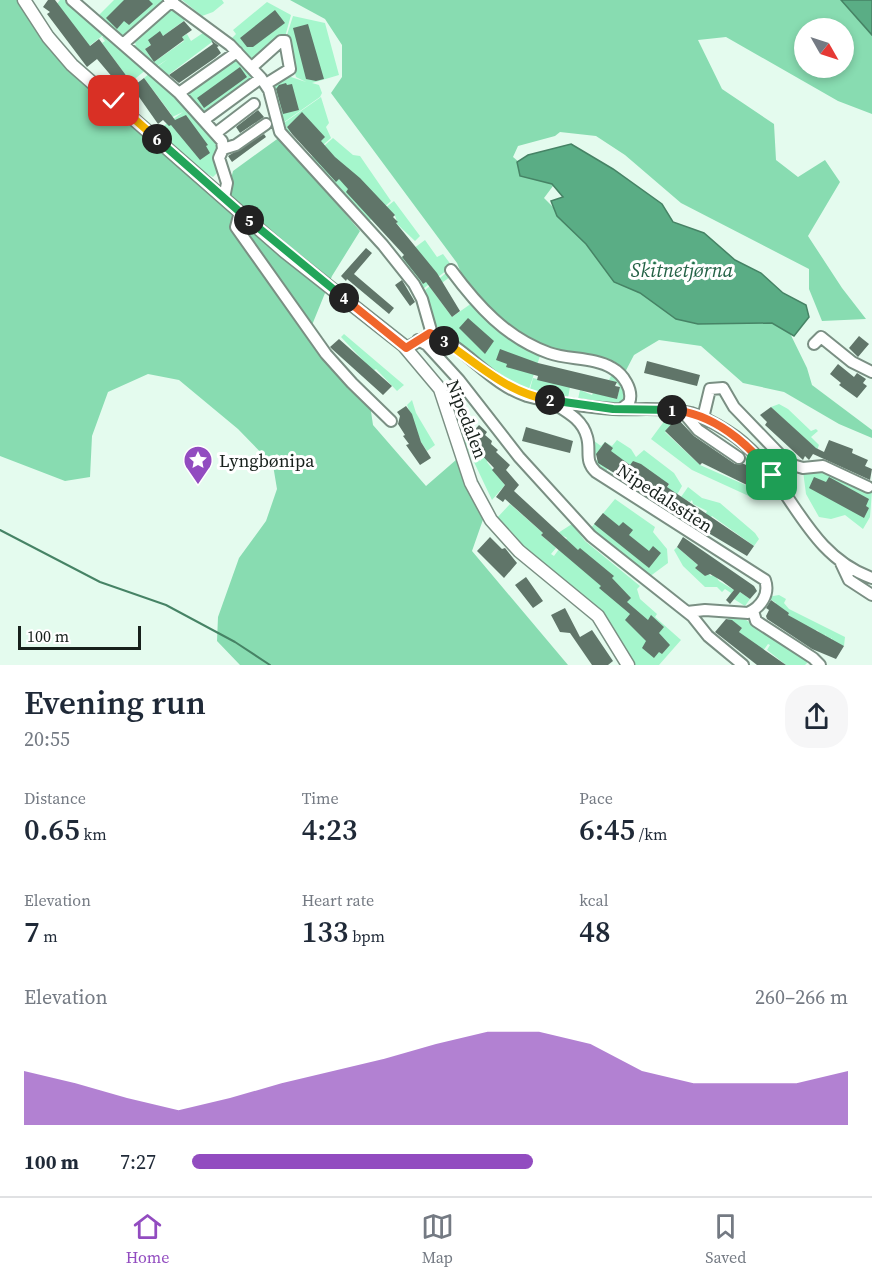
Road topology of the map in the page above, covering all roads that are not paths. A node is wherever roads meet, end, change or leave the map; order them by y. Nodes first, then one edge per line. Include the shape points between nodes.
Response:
1 (24, 0) edge
2 (72, 0) edge
3 (171, 1) edge
4 (123, 44) junction
5 (237, 52) junction
6 (252, 67) junction
7 (263, 81) junction
8 (179, 93) junction
9 (254, 104) dead end
10 (205, 119) junction
11 (266, 124) dead end
12 (216, 133) junction
13 (223, 149) junction
14 (224, 198) junction
15 (240, 212) junction
16 (451, 270) dead end
17 (432, 334) junction
18 (418, 340) junction
19 (814, 344) dead end
20 (406, 348) junction
21 (872, 372) edge
22 (547, 399) junction
23 (620, 409) junction
24 (683, 412) junction
25 (703, 418) junction
26 (391, 421) dead end
27 (739, 458) dead end
28 (868, 487) dead end
29 (841, 563) junction
30 (872, 578) edge
31 (872, 595) edge
32 (753, 611) junction
33 (687, 612) junction
34 (628, 665) edge
35 (743, 665) edge
36 (820, 665) edge

1 - 14 street, Nipedalen via 66,59
2 - 4 street
3 - 4 street
3 - 5 street
4 - 8 street
5 - 6 street
5 - 8 street
6 - 7 street
6 - 7 street via 273,46 285,41 290,69
7 - 10 street
7 - 17 street via 280,132 414,284 423,299
8 - 10 street
9 - 12 street
10 - 12 street
11 - 13 street via 236,145
12 - 13 street
13 - 14 street via 219,158 227,183
14 - 15 street, Nipedalen
15 - 20 street, Nipedalen
15 - 26 street via 236,227 326,354
16 - 23 street via 504,329 548,353 605,365 618,372 631,395 629,403
17 - 18 street
17 - 22 street via 522,393
18 - 20 street
18 - 33 street, Nipedalen via 459,380 519,457 584,528
19 - 21 street via 821,337 852,362
20 - 34 street, Nipedalen via 440,389 471,483 491,520 519,551 598,616
22 - 23 street
22 - 32 street, Nipedalsstien via 580,423 587,437 588,463 596,472 762,576 767,589
23 - 24 street
24 - 25 street
24 - 27 street via 698,430
25 - 28 street via 710,389 723,388 734,407 789,464 803,468 823,466
25 - 29 street via 752,450 805,526
29 - 30 street
29 - 31 street via 849,580
32 - 33 street
32 - 36 street via 756,621
33 - 35 street, Nipedalen

